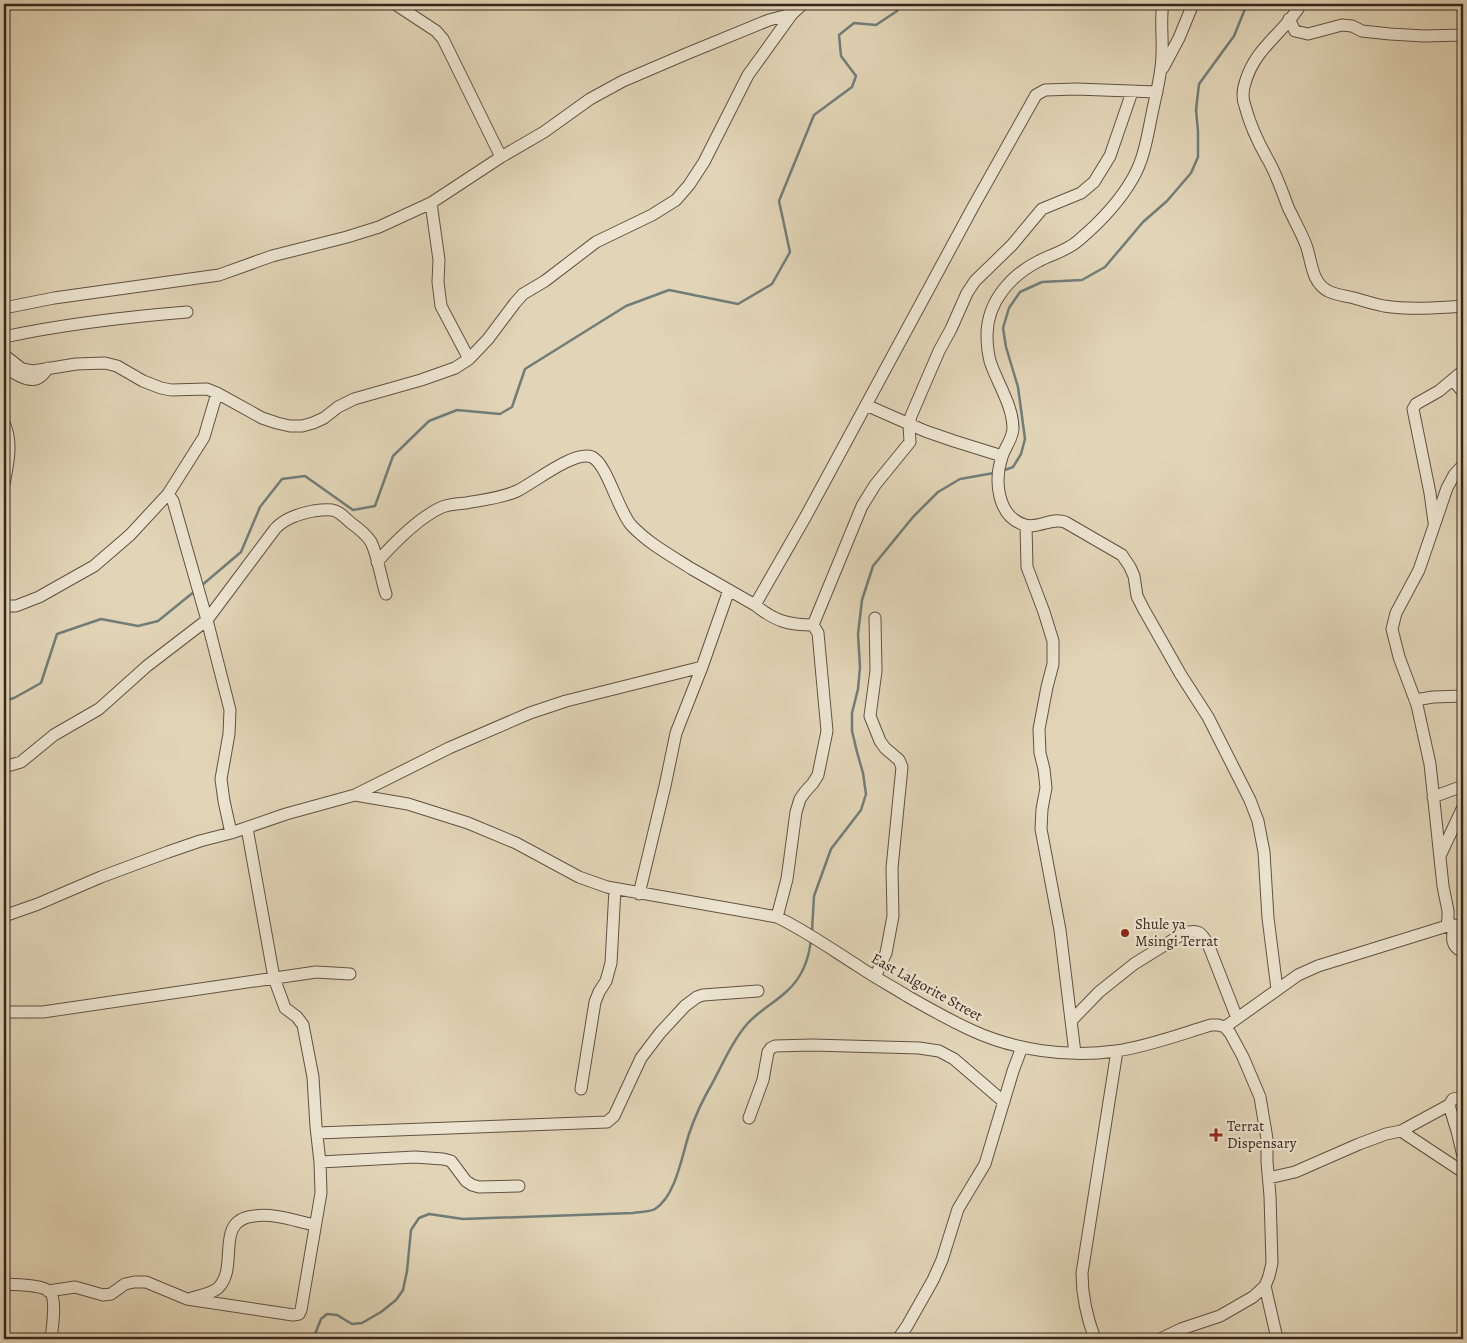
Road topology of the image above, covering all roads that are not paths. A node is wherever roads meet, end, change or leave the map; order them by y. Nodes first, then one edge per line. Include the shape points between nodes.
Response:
1 (395, 4) edge
2 (803, 4) edge
3 (1163, 4) edge
4 (1193, 4) edge
5 (1301, 4) edge
6 (792, 14) junction
7 (1289, 19) junction
8 (1298, 33) junction
9 (1274, 35) junction
10 (1463, 35) edge
11 (1161, 71) junction
12 (1132, 92) junction
13 (1156, 92) junction
14 (501, 157) junction
15 (431, 204) junction
16 (1463, 306) edge
17 (4, 308) edge
18 (187, 312) dead end
19 (4, 337) edge
20 (4, 355) edge
21 (469, 359) junction
22 (4, 366) edge
23 (48, 368) junction
24 (1463, 371) edge
25 (1453, 380) junction
26 (1463, 392) edge
27 (217, 393) junction
28 (866, 405) junction
29 (909, 424) junction
30 (4, 426) edge
31 (1002, 456) junction
32 (1463, 464) edge
33 (4, 484) edge
34 (168, 494) junction
35 (1435, 524) junction
36 (1026, 526) junction
37 (377, 562) junction
38 (729, 590) junction
39 (386, 594) dead end
40 (755, 605) junction
41 (4, 606) edge
42 (875, 618) dead end
43 (206, 620) junction
44 (813, 625) junction
45 (702, 667) junction
46 (1463, 696) edge
47 (1415, 700) junction
48 (4, 767) edge
49 (389, 778) junction
50 (1463, 786) edge
51 (355, 795) junction
52 (1433, 797) junction
53 (381, 799) junction
54 (1463, 806) edge
55 (247, 828) junction
56 (231, 833) junction
57 (1440, 856) junction
58 (614, 889) junction
59 (639, 894) junction
60 (4, 916) edge
61 (777, 917) junction
62 (1450, 926) edge
63 (1453, 942) junction
64 (1463, 952) edge
65 (350, 974) dead end
66 (875, 977) junction
67 (274, 978) junction
68 (1277, 989) junction
69 (758, 991) dead end
70 (4, 1012) edge
71 (1237, 1018) junction
72 (1071, 1021) junction
73 (1225, 1027) junction
74 (1022, 1047) junction
75 (1117, 1051) junction
76 (1075, 1053) junction
77 (581, 1089) dead end
78 (1463, 1097) edge
79 (1004, 1102) junction
80 (1449, 1106) junction
81 (1463, 1112) edge
82 (749, 1118) dead end
83 (1400, 1131) junction
84 (1457, 1131) junction
85 (317, 1133) junction
86 (1463, 1156) edge
87 (320, 1162) junction
88 (1463, 1172) edge
89 (1269, 1178) junction
90 (519, 1186) dead end
91 (315, 1225) junction
92 (4, 1284) edge
93 (1265, 1286) junction
94 (48, 1291) junction
95 (187, 1299) junction
96 (51, 1339) edge
97 (898, 1339) edge
98 (1095, 1339) edge
99 (1160, 1339) edge
100 (1275, 1339) edge

1 - 14 street via 443,39
2 - 6 street
3 - 11 street
4 - 11 street
5 - 7 street
6 - 14 street via 769,20 623,81
6 - 21 street via 748,75 704,162 676,200 596,242 523,294
7 - 8 street
7 - 9 street
8 - 9 street
8 - 10 street via 1314,33 1342,25 1390,34
9 - 16 street via 1251,67 1243,93 1244,104 1305,244 1314,277 1329,291 1383,306
11 - 13 street
12 - 13 street
12 - 28 street via 1076,89 1045,90 1036,95
12 - 29 street via 1110,156 1094,182 1081,193 1042,209 1012,245 975,281 938,352
13 - 31 street via 1146,146 1134,176 1120,197 1078,241 1013,278 988,318 990,359 1006,398 1013,430
14 - 15 street
15 - 17 street via 379,227 272,256 219,275
15 - 21 street via 440,260 440,306
18 - 19 street via 122,318
20 - 23 street via 22,369
21 - 27 street via 438,374 354,399 324,418 302,426 277,424
22 - 23 street via 32,380 41,377
23 - 27 street via 105,363 161,388 207,389
24 - 25 street
25 - 26 street
25 - 35 street via 1413,409
27 - 34 street via 204,437
28 - 29 street
28 - 40 street
29 - 31 street
29 - 44 street via 910,442 862,506
30 - 33 street via 9,445
31 - 36 street via 999,472 1001,502 1015,520
32 - 35 street via 1447,488
34 - 41 street via 130,535 94,566 39,597 16,606
34 - 43 street via 173,501
35 - 47 street via 1419,570 1392,624 1399,657
36 - 68 street via 1057,520 1065,522 1122,555 1130,567 1143,608 1208,718 1258,821
36 - 72 street via 1027,568 1053,640 1053,664 1039,729 1046,788 1041,829 1060,930
37 - 38 street via 414,526 442,507 516,492 558,466 584,456 601,465 621,510 654,546
37 - 39 street
37 - 43 street via 370,542 337,510 293,517 275,529
38 - 40 street
38 - 45 street
40 - 44 street via 766,614 794,625
42 - 66 street via 876,671 870,716 880,741 902,767 892,868 893,916 886,953
43 - 48 street via 99,709 54,735 21,762
43 - 56 street via 230,710 221,778
44 - 61 street via 818,633 827,731 818,775 800,799 796,812 787,879
45 - 49 street via 530,713
45 - 59 street via 676,733
46 - 47 street
47 - 52 street via 1430,764
49 - 51 street
49 - 53 street
50 - 52 street
51 - 53 street, East Lalgorite Street
51 - 55 street via 294,811
52 - 57 street
53 - 58 street, East Lalgorite Street via 408,804 468,824 516,843 579,877
54 - 57 street
55 - 56 street
55 - 67 street
56 - 60 street via 154,857
57 - 62 street
58 - 59 street, East Lalgorite Street
58 - 77 street via 611,963 595,1002
59 - 61 street, East Lalgorite Street
61 - 66 street, East Lalgorite Street via 800,928
62 - 63 street
62 - 63 street via 1446,935
62 - 68 street via 1318,966
63 - 64 street
65 - 67 street via 316,972
66 - 74 street, East Lalgorite Street via 972,1031
67 - 70 street via 44,1012
67 - 85 street via 285,1008 303,1025 313,1077
68 - 71 street
69 - 85 street via 703,995 691,1000 641,1058 614,1116 607,1122
71 - 72 street via 1204,936 1192,930 1134,964 1099,992
71 - 73 street
72 - 76 street
73 - 75 street, East Lalgorite Street via 1211,1025
73 - 89 street via 1243,1057 1260,1097
74 - 76 street, East Lalgorite Street
74 - 79 street
75 - 76 street, East Lalgorite Street
75 - 98 street via 1082,1273 1082,1286
78 - 80 street via 1453,1099
79 - 82 street via 954,1059 939,1051 776,1046 768,1052 763,1080
79 - 97 street via 985,1164 958,1209 942,1260
80 - 83 street
80 - 84 street
81 - 84 street
83 - 88 street
83 - 89 street via 1359,1144 1295,1172
84 - 86 street
85 - 87 street
87 - 90 street via 443,1158 451,1161 472,1185
87 - 91 street via 321,1194
89 - 93 street via 1272,1263
91 - 95 street via 271,1216 241,1219 230,1231 227,1268 220,1286
91 - 95 street via 299,1314
92 - 94 street
93 - 99 street via 1220,1316 1181,1328
93 - 100 street
94 - 95 street via 75,1287 107,1295 125,1284 146,1282
94 - 96 street via 54,1306

